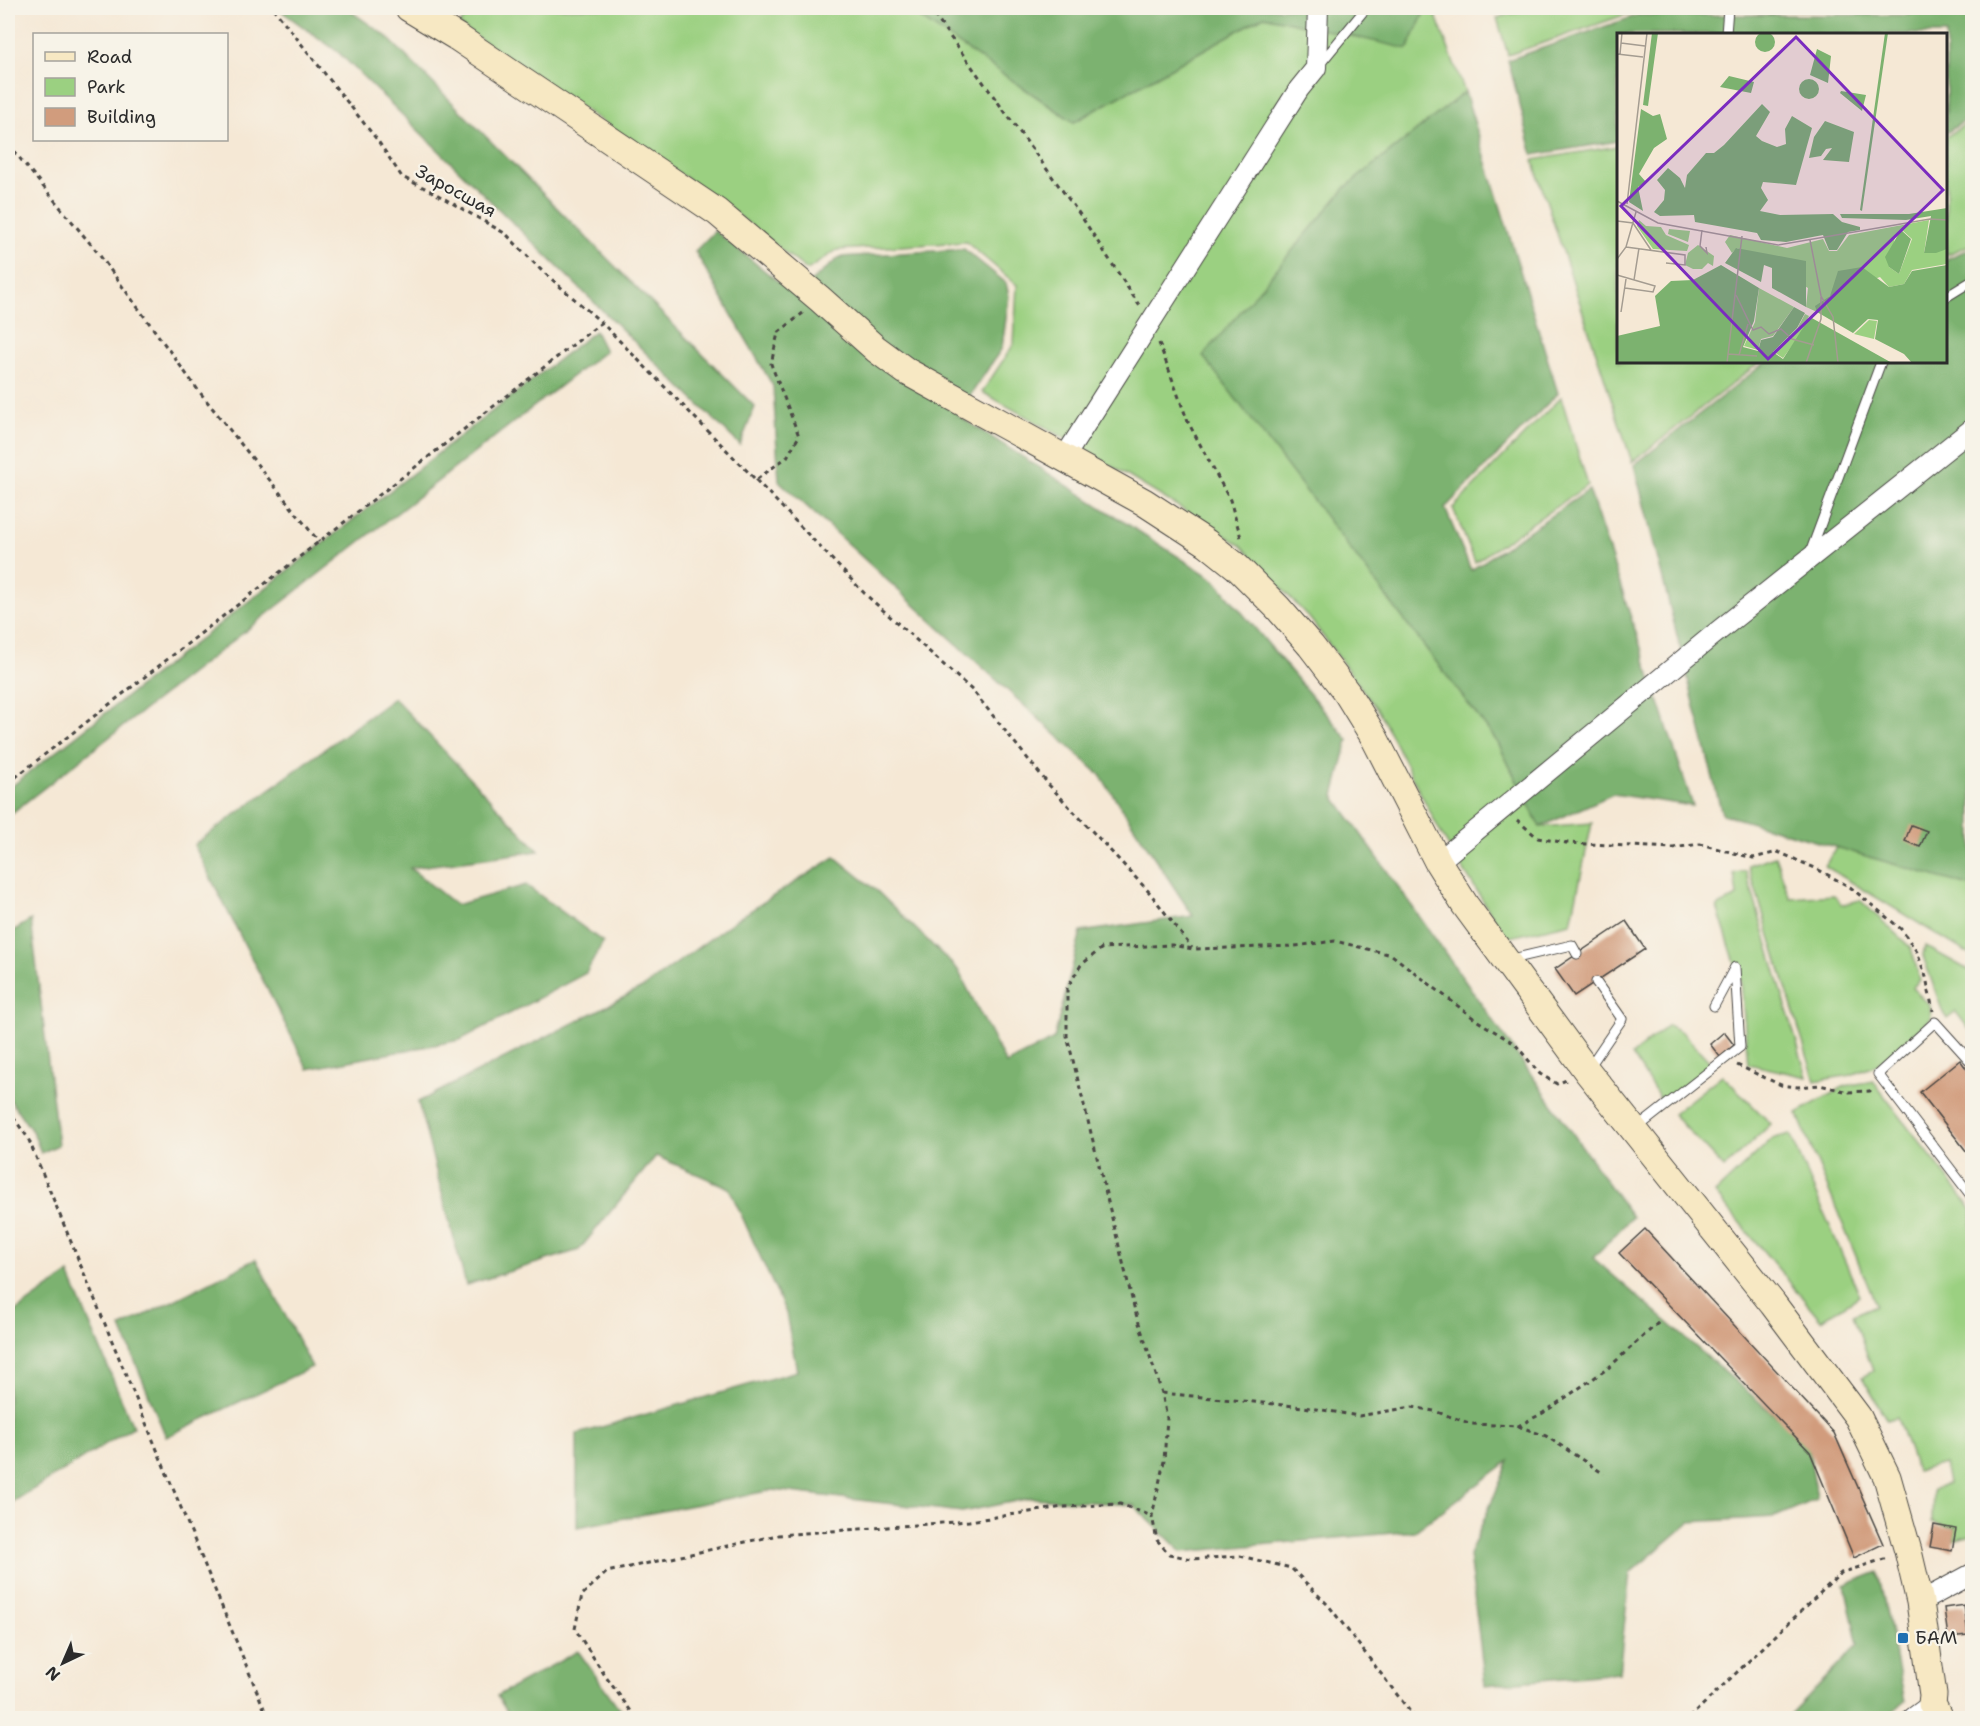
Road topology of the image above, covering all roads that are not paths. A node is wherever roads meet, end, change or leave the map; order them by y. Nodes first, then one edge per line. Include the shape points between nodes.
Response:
1 (409, 8) edge
2 (1318, 8) edge
3 (1366, 8) edge
4 (1728, 8) edge
5 (1726, 33) edge
6 (1317, 68) junction
7 (1972, 280) edge
8 (1947, 296) edge
9 (1881, 363) edge
10 (1972, 429) edge
11 (1064, 458) junction
12 (1808, 560) junction
13 (1438, 862) junction
14 (1577, 954) dead end
15 (1506, 961) junction
16 (1596, 982) dead end
17 (1714, 1006) dead end
18 (1972, 1063) edge
19 (1587, 1071) junction
20 (1635, 1130) junction
21 (1972, 1197) edge
22 (1972, 1574) edge
23 (1920, 1602) junction
24 (1928, 1714) edge

1 - 11 street via 717,212 906,371
2 - 6 street
3 - 6 lane
4 - 5 lane
6 - 11 street via 1299,89
7 - 8 lane
9 - 12 lane
10 - 12 street
11 - 13 street via 1144,502 1207,543 1278,608 1347,693
12 - 13 street
13 - 15 street
14 - 15 lane via 1572,945
15 - 19 street
16 - 19 lane via 1622,1019
17 - 20 lane via 1735,967 1740,1047
18 - 21 lane via 1935,1022 1878,1074
19 - 20 street
20 - 23 street via 1858,1417 1887,1477
22 - 23 street
23 - 24 street via 1933,1695

